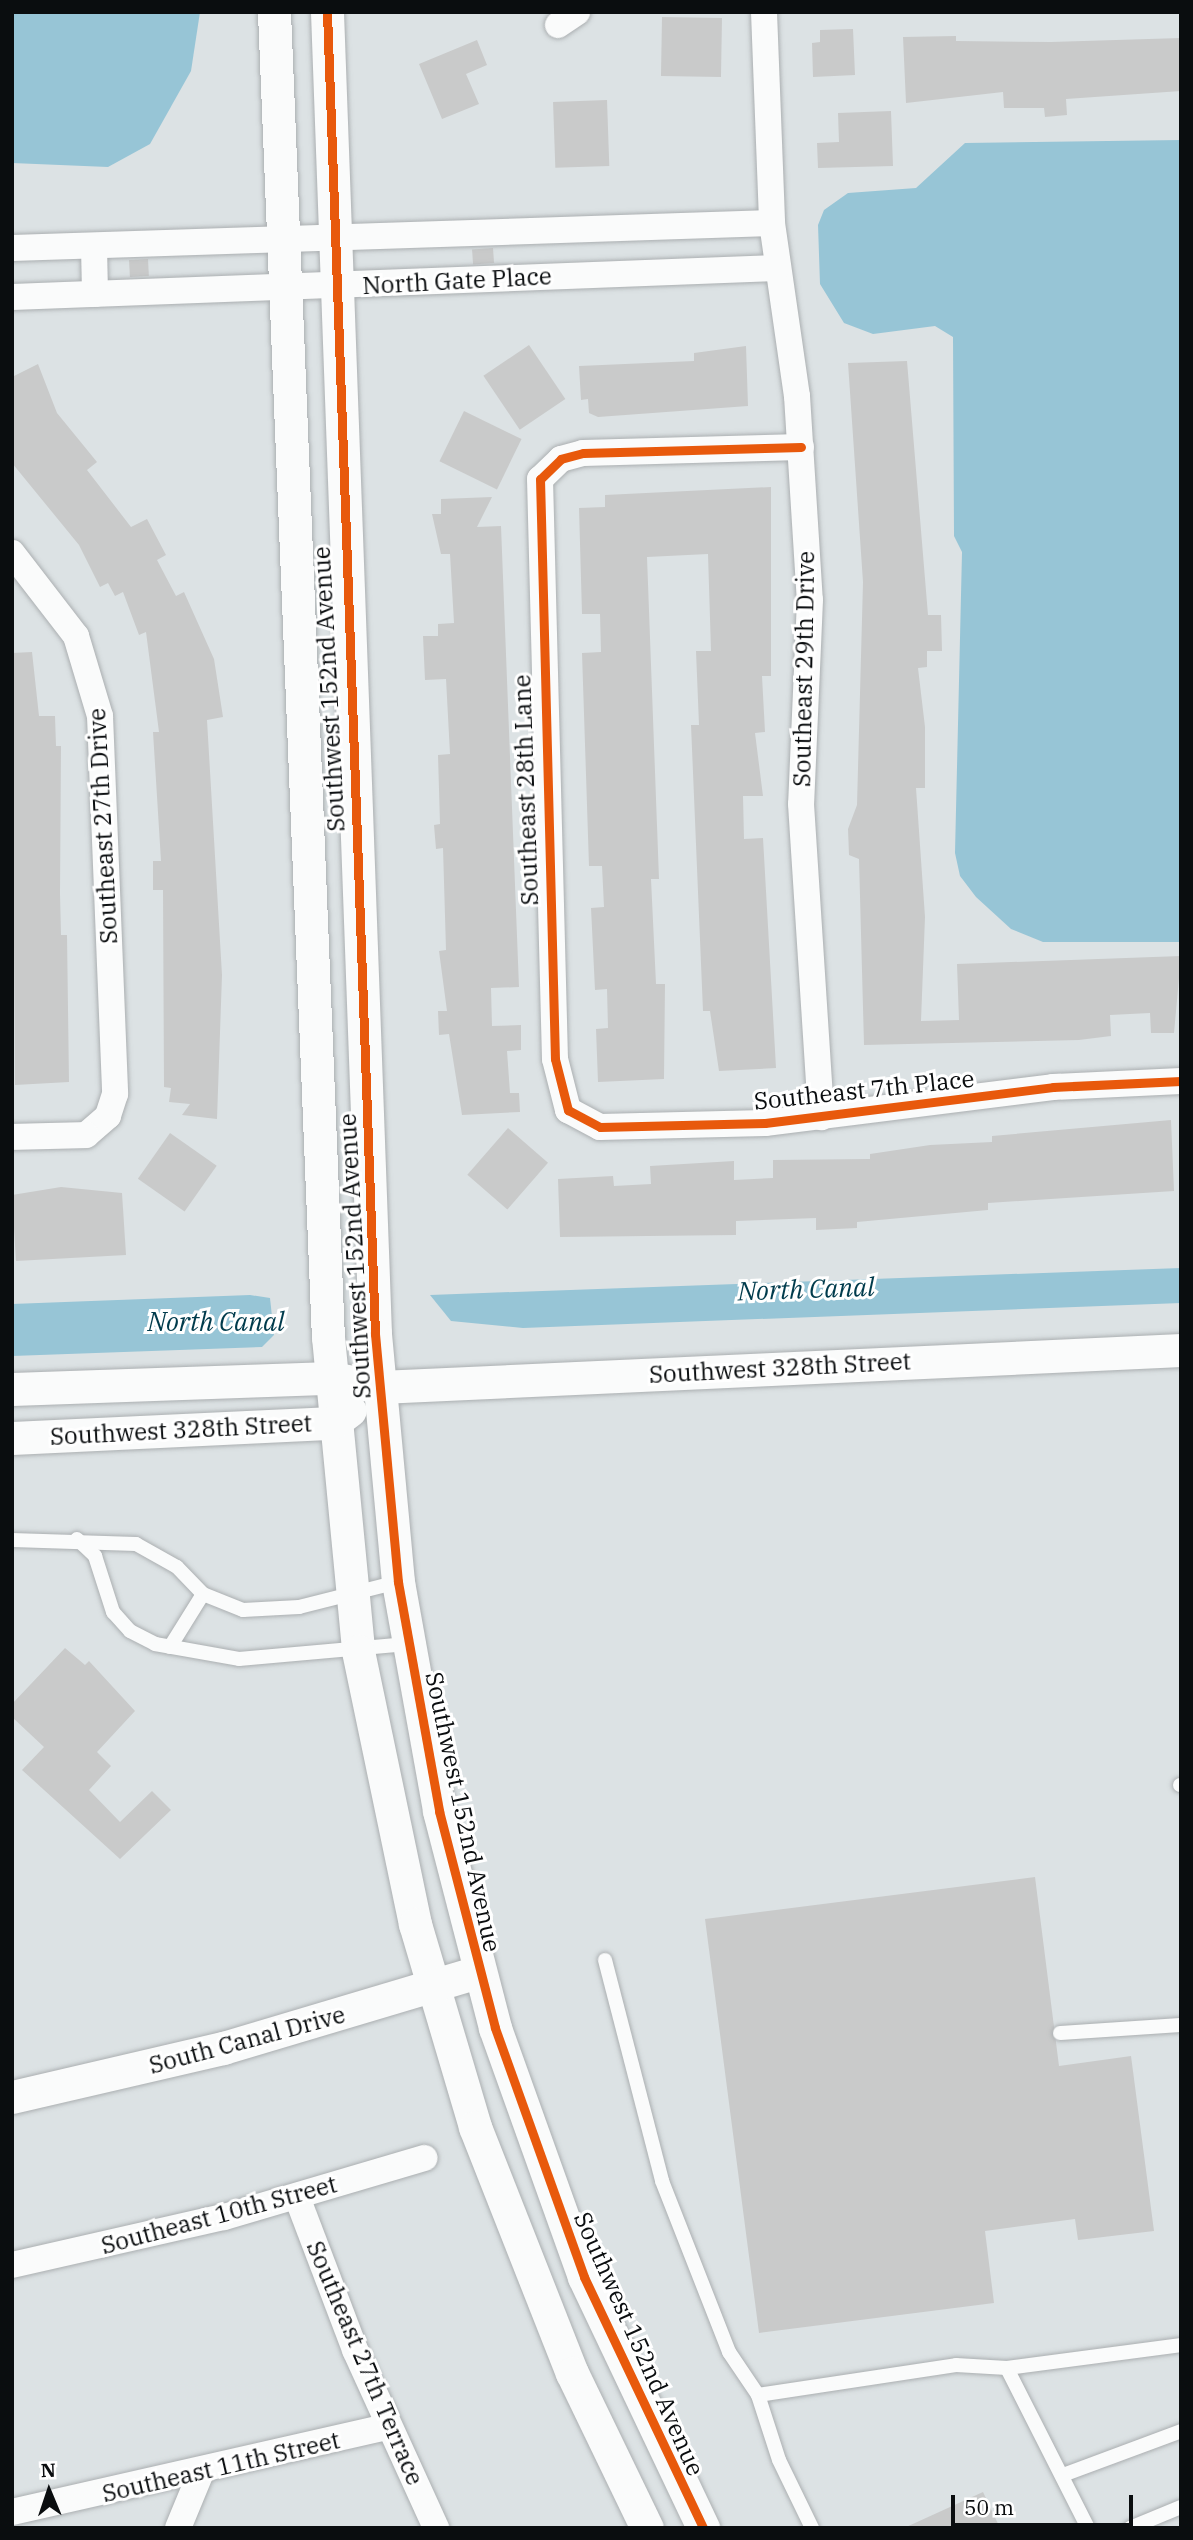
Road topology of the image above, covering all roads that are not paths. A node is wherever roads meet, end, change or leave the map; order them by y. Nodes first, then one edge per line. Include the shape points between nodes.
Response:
1 (274, 12) edge
2 (327, 12) edge
3 (764, 12) edge
4 (772, 223) junction
5 (534, 230) junction
6 (281, 237) junction
7 (337, 237) junction
8 (94, 246) junction
9 (12, 248) edge
10 (776, 268) junction
11 (537, 276) junction
12 (284, 287) junction
13 (338, 287) junction
14 (95, 294) junction
15 (12, 297) edge
16 (801, 447) junction
17 (14, 559) edge
18 (1181, 1081) edge
19 (562, 1099) joint
20 (821, 1117) junction
21 (12, 1137) edge
22 (1181, 1350) edge
23 (331, 1378) junction
24 (380, 1387) junction
25 (12, 1388) edge
26 (333, 1423) junction
27 (12, 1438) edge
28 (77, 1539) junction
29 (12, 1540) edge
30 (398, 1582) junction
31 (349, 1592) junction
32 (203, 1594) junction
33 (407, 1644) junction
34 (170, 1647) junction
35 (358, 1651) junction
36 (605, 1960) dead end
37 (478, 1972) junction
38 (433, 1988) junction
39 (1181, 2025) edge
40 (1060, 2033) dead end
41 (12, 2097) edge
42 (424, 2158) dead end
43 (297, 2197) junction
44 (12, 2265) edge
45 (1181, 2345) edge
46 (1007, 2368) junction
47 (758, 2395) junction
48 (387, 2427) junction
49 (1181, 2431) edge
50 (200, 2474) junction
51 (1063, 2474) junction
52 (1181, 2507) edge
53 (12, 2512) edge
54 (178, 2528) edge
55 (436, 2528) edge
56 (647, 2528) edge
57 (703, 2528) edge
58 (812, 2528) edge
59 (1088, 2528) edge
60 (1130, 2528) edge

1 - 6 street, Southwest 152nd Avenue
2 - 7 street, Southwest 152nd Avenue
3 - 4 street, Southeast 29th Drive
4 - 5 street, North Gate Place
4 - 10 street, Southeast 29th Drive
5 - 7 street, North Gate Place
5 - 11 street
6 - 7 street, North Gate Place
6 - 8 street, North Gate Place
6 - 12 street, Southwest 152nd Avenue
7 - 13 street, Southwest 152nd Avenue
8 - 9 street, North Gate Place
8 - 14 street
10 - 11 street, North Gate Place
10 - 16 street, Southeast 29th Drive
11 - 13 street, North Gate Place
12 - 13 street, North Gate Place
12 - 14 street, North Gate Place
12 - 23 street, Southwest 152nd Avenue
13 - 24 street, Southwest 152nd Avenue via 341,530
14 - 15 street, North Gate Place
16 - 19 street, Southeast 28th Lane via 583,453 561,459 540,479 536,503 554,1045
16 - 20 street, Southeast 29th Drive via 810,600 801,804
17 - 21 street, Southeast 27th Drive via 76,636 100,716 115,1094 104,1122 76,1137
18 - 20 street, Southeast 7th Place via 1053,1087
19 - 20 street, Southeast 7th Place via 578,1118 600,1128
22 - 24 street, Southwest 328th Street
23 - 24 street, Southwest 328th Street
23 - 25 street, Southwest 328th Street
23 - 26 street, Southwest 152nd Avenue
24 - 26 street, Southwest 328th Street
24 - 30 street, Southwest 152nd Avenue
26 - 27 street, Southwest 328th Street
26 - 31 street, Southwest 152nd Avenue
28 - 29 lane
28 - 32 lane via 136,1544 177,1567
28 - 34 lane via 95,1556 113,1612 130,1631
30 - 31 lane
30 - 33 street, Southwest 152nd Avenue
31 - 32 lane via 299,1607 243,1609
31 - 35 street, Southwest 152nd Avenue
32 - 34 lane
33 - 35 lane
33 - 37 street, Southwest 152nd Avenue
34 - 35 lane via 239,1659
35 - 38 street, Southwest 152nd Avenue
36 - 47 lane via 662,2181 729,2352
37 - 38 street, South Canal Drive
37 - 57 street, Southwest 152nd Avenue via 584,2277
38 - 41 street, South Canal Drive via 223,2048
38 - 56 street, Southwest 152nd Avenue via 521,2252
39 - 40 lane
42 - 43 street, Southeast 10th Street
43 - 44 street, Southeast 10th Street
43 - 48 street, Southeast 27th Terrace
45 - 46 lane
46 - 47 lane via 956,2365
46 - 51 lane
47 - 58 lane via 779,2460
48 - 50 street, Southeast 11th Street
48 - 55 street, Southeast 27th Terrace
49 - 51 lane
50 - 53 street, Southeast 11th Street
50 - 54 street
51 - 59 lane
52 - 60 lane

